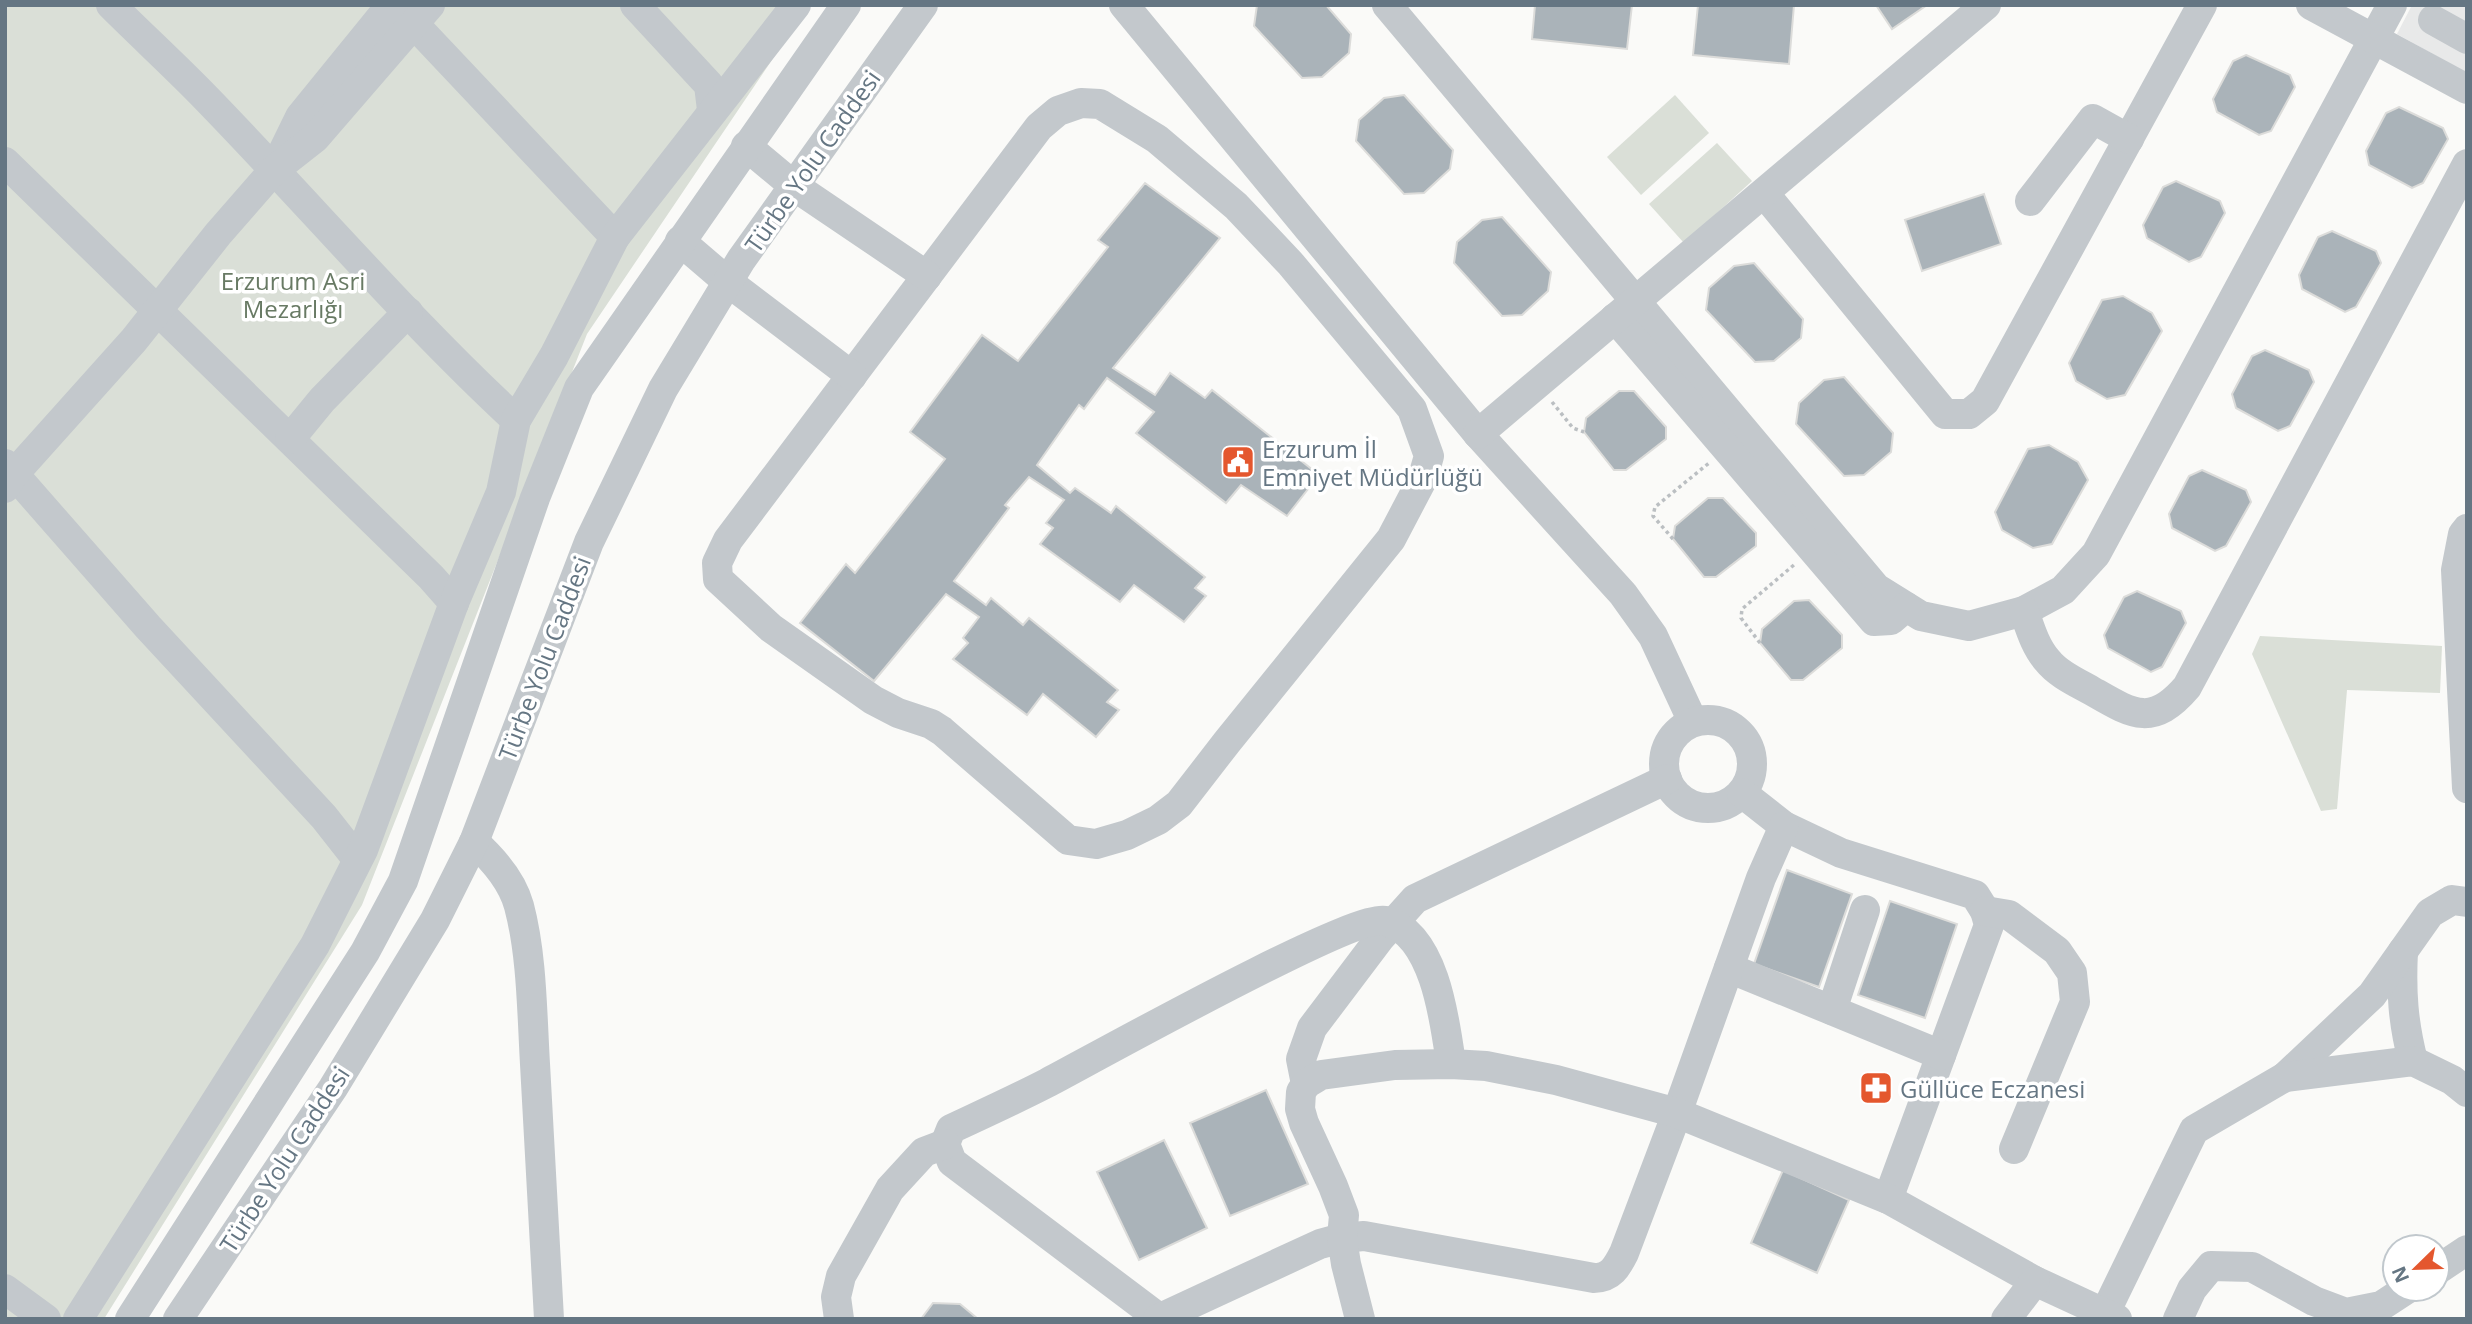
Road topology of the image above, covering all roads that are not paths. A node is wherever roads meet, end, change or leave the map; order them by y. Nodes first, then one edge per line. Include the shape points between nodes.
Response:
1 (111, 5) edge
2 (391, 5) edge
3 (635, 5) edge
4 (796, 5) edge
5 (846, 5) edge
6 (923, 5) edge
7 (1124, 5) edge
8 (1387, 5) edge
9 (1986, 5) edge
10 (2202, 5) edge
11 (2311, 5) edge
12 (2392, 5) edge
13 (415, 12) edge
14 (2433, 20) dead end
15 (2374, 39) junction
16 (2467, 39) edge
17 (2467, 89) edge
18 (712, 110) junction
19 (2129, 139) junction
20 (746, 146) junction
21 (5, 162) edge
22 (2467, 164) edge
23 (274, 171) junction
24 (794, 186) junction
25 (1764, 193) junction
26 (2030, 201) dead end
27 (615, 236) junction
28 (680, 242) junction
29 (927, 276) junction
30 (728, 282) junction
31 (1625, 310) junction
32 (156, 311) junction
33 (408, 312) junction
34 (852, 376) junction
35 (516, 420) junction
36 (1478, 435) junction
37 (290, 439) junction
38 (8, 476) edge
39 (2467, 529) edge
40 (454, 603) junction
41 (1906, 607) junction
42 (2024, 611) junction
43 (2464, 646) edge
44 (1693, 722) junction
45 (1667, 779) junction
46 (2467, 788) edge
47 (1742, 793) junction
48 (1784, 826) junction
49 (474, 842) junction
50 (357, 859) junction
51 (2467, 902) edge
52 (1866, 909) dead end
53 (1985, 911) junction
54 (1392, 924) junction
55 (2403, 951) junction
56 (1729, 968) junction
57 (1832, 1010) junction
58 (1941, 1055) junction
59 (2413, 1061) junction
60 (1451, 1064) junction
61 (2285, 1077) junction
62 (1306, 1084) junction
63 (2467, 1092) edge
64 (1677, 1113) junction
65 (946, 1144) junction
66 (2014, 1149) dead end
67 (1888, 1199) junction
68 (1342, 1238) junction
69 (2467, 1250) edge
70 (2451, 1260) edge
71 (2035, 1281) junction
72 (5, 1289) edge
73 (2386, 1303) edge
74 (2111, 1316) edge
75 (1159, 1318) edge
76 (46, 1319) edge
77 (78, 1319) edge
78 (130, 1319) edge
79 (178, 1319) edge
80 (549, 1319) edge
81 (839, 1319) edge
82 (1360, 1319) edge
83 (2006, 1319) edge
84 (2178, 1319) edge

1 - 23 street
2 - 23 street via 300,117
3 - 18 street via 709,85
4 - 18 street
5 - 20 street, Türbe Yolu Caddesi
6 - 24 street, Türbe Yolu Caddesi
7 - 36 street
8 - 31 street
9 - 25 street
10 - 19 street
11 - 15 street
12 - 15 street
13 - 23 street via 315,138
13 - 27 street
14 - 16 street
15 - 17 street
15 - 42 street via 2096,554 2063,590
18 - 27 street
19 - 25 street via 1986,401 1969,414 1945,414
19 - 26 street via 2093,119
20 - 24 street
20 - 28 street, Türbe Yolu Caddesi
21 - 32 street
22 - 42 street via 2187,687 2175,701 2144,714 2129,712 2064,675 2047,661 2035,642
23 - 32 street
23 - 33 street
24 - 29 street
24 - 30 street, Türbe Yolu Caddesi
25 - 31 street
27 - 35 street
28 - 30 street
28 - 78 street, Türbe Yolu Caddesi via 579,388 535,498 403,881 357,963
29 - 34 street
29 - 34 street via 1038,127 1058,111 1081,103 1100,104 1157,139 1236,206 1412,409 1423,434 1429,456 1422,480 1391,539 1179,804 1158,820 1096,844 1068,840 942,731 873,700 771,628 718,579 716,563 728,540
30 - 34 street
30 - 49 street, Türbe Yolu Caddesi via 663,388 589,542
31 - 36 street
31 - 41 street via 1876,588
31 - 41 street via 1727,449 1874,621 1891,620
32 - 37 street
32 - 38 street
33 - 35 street
33 - 37 street
35 - 40 street via 501,492
36 - 44 street via 1623,594 1653,636
37 - 40 street
38 - 50 street via 324,817
39 - 43 street via 2456,570
40 - 50 street
41 - 42 street via 1922,616 1969,626
43 - 46 street
44 - 45 street via 1680,730 1665,753
44 - 47 street via 1721,721 1744,738 1753,766
45 - 47 street via 1681,799 1705,808 1731,802
45 - 54 street via 1415,899
47 - 48 street
48 - 53 street via 1841,853 1975,895
48 - 56 street
49 - 79 street, Türbe Yolu Caddesi via 435,920 333,1088
49 - 80 street via 506,877 519,903 525,936
50 - 77 street via 315,945
51 - 55 street via 2452,900 2430,913
52 - 57 street
53 - 58 street via 1989,926
53 - 66 street via 2009,915 2057,951 2075,983 2075,1002
54 - 60 street via 1427,960
54 - 62 street via 1312,1028 1301,1059
54 - 65 street via 1374,920 1343,932 1186,1007 951,1129
55 - 59 street via 2404,1029
55 - 61 street via 2372,995
56 - 57 street
56 - 64 street
57 - 58 street
58 - 67 street
59 - 61 street
59 - 63 street
60 - 62 street via 1351,1069 1321,1075
60 - 64 street via 1556,1080
61 - 74 street via 2194,1130
62 - 68 street via 1300,1110 1344,1215
64 - 67 street
64 - 68 street via 1624,1252 1616,1268 1603,1278 1391,1240
65 - 75 street via 951,1161
65 - 81 street via 924,1152 886,1195 841,1276 836,1297
67 - 71 street
68 - 75 street
68 - 82 street
69 - 70 street
71 - 74 street
71 - 83 street
72 - 76 street
73 - 84 street via 2346,1313 2252,1268 2211,1266 2192,1289

